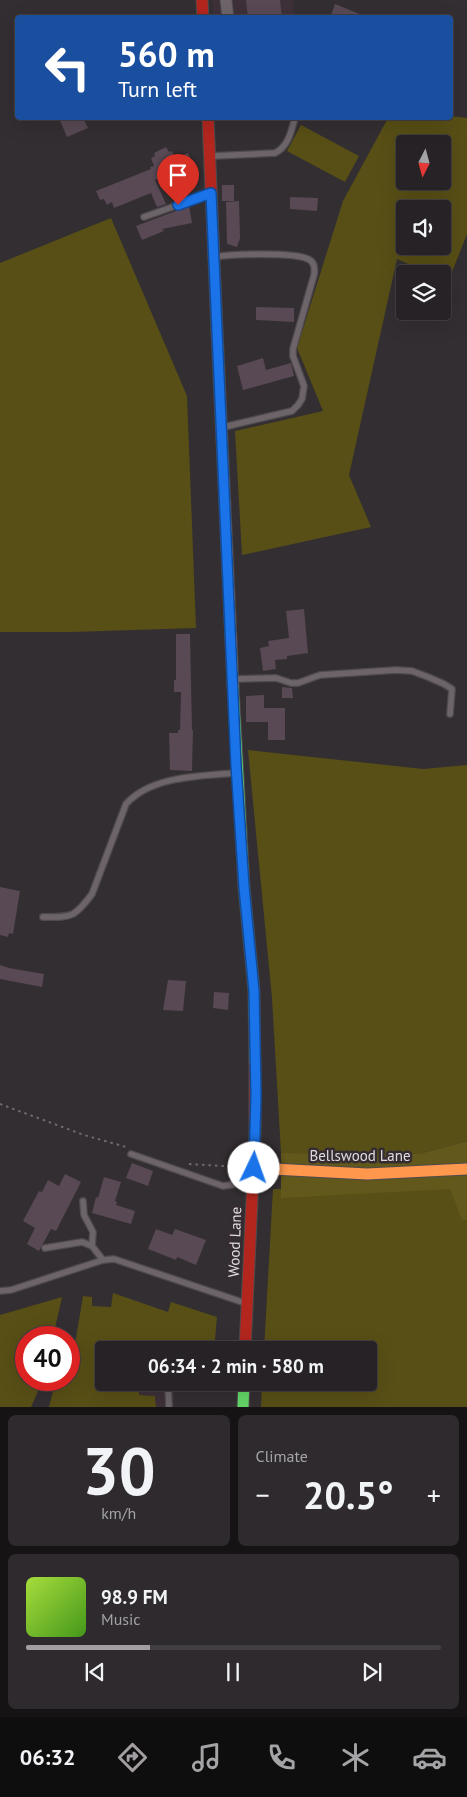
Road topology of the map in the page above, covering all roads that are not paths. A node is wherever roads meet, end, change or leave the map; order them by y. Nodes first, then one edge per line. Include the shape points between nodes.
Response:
1 (202, 0) edge
2 (226, 0) edge
3 (203, 15) edge
4 (228, 15) edge
5 (208, 120) edge
6 (294, 120) edge
7 (210, 156) junction
8 (211, 193) junction
9 (144, 217) dead end
10 (214, 257) junction
11 (222, 428) junction
12 (232, 680) junction
13 (450, 714) dead end
14 (237, 773) junction
15 (43, 917) dead end
16 (132, 1151) road end
17 (254, 1168) junction
18 (467, 1169) edge
19 (252, 1187) junction
20 (83, 1201) dead end
21 (92, 1246) junction
22 (45, 1248) dead end
23 (103, 1260) junction
24 (0, 1291) edge
25 (247, 1304) junction
26 (245, 1341) edge
27 (168, 1391) edge
28 (244, 1391) edge
29 (169, 1407) edge
30 (243, 1407) edge

1 - 3 street
2 - 4 street
5 - 7 street, Wood Lane
6 - 7 lane via 287,142 275,153
7 - 8 street, Wood Lane
8 - 9 lane
8 - 10 street, Wood Lane
10 - 11 street, Wood Lane
10 - 11 lane via 240,254 308,258 315,267 293,349 304,386 302,399 292,411
11 - 12 street, Wood Lane
12 - 13 lane via 276,678 298,683 320,674 412,671 452,689
12 - 14 street, Wood Lane
14 - 15 lane via 169,782 133,797 126,804 92,894 80,910 68,917
14 - 17 street, Wood Lane via 254,991
16 - 19 lane via 223,1186
17 - 18 street, Bellswood Lane via 367,1174
17 - 19 street, Wood Lane
19 - 25 street, Wood Lane
20 - 21 lane via 84,1215 93,1232
21 - 22 lane via 82,1242
21 - 23 lane
23 - 24 lane via 12,1290
23 - 25 lane via 114,1260
25 - 26 street, Wood Lane
27 - 29 lane
28 - 30 street

